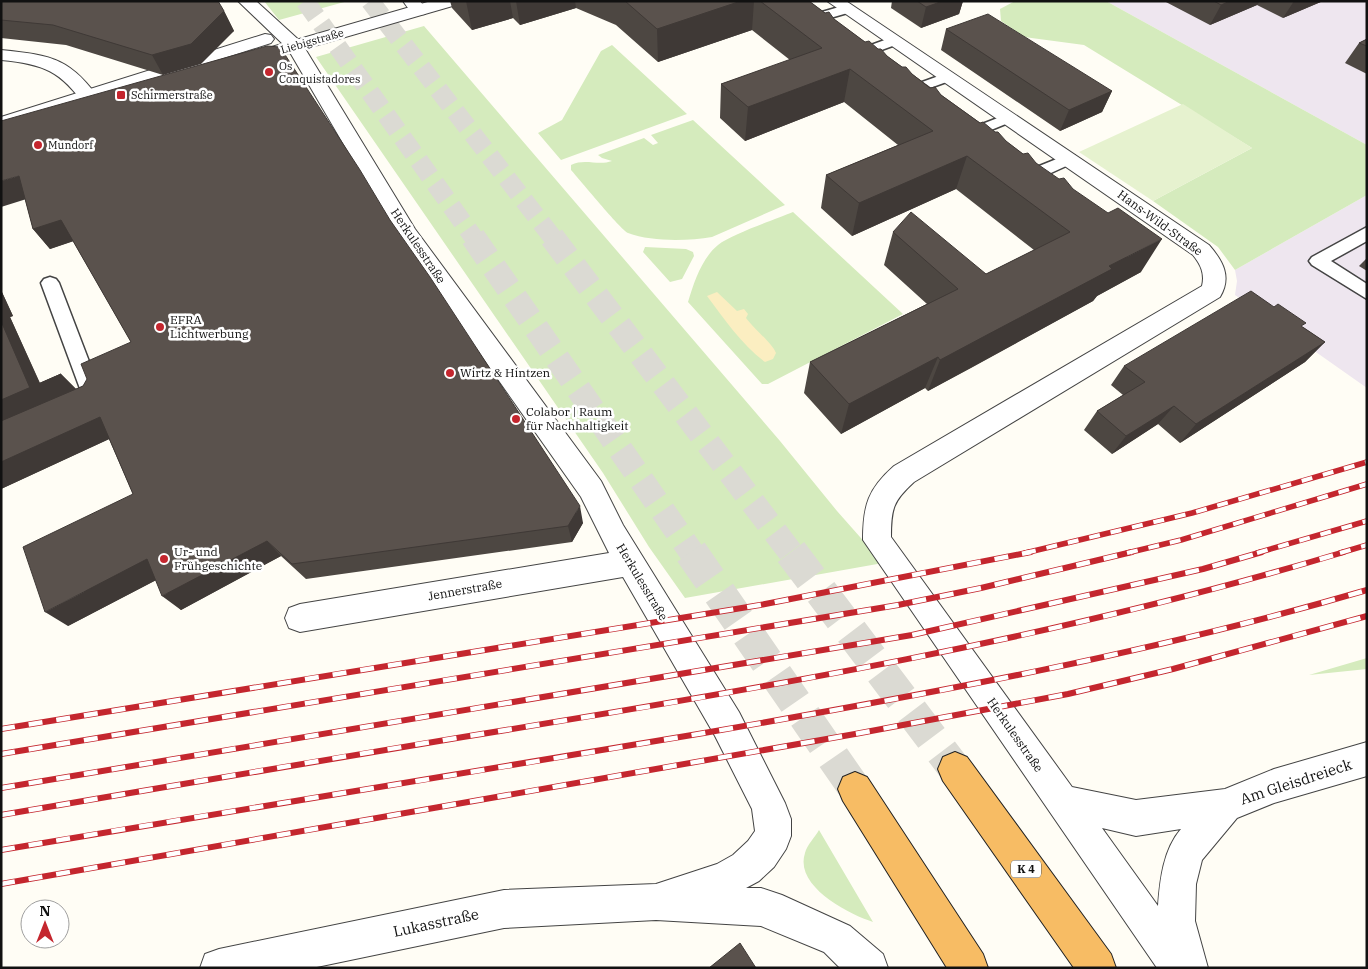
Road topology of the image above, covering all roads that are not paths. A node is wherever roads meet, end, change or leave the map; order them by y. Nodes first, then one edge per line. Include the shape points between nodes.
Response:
1 (246, 1) edge
2 (393, 1) edge
3 (450, 1) edge
4 (840, 5) edge
5 (415, 6) edge
6 (806, 21) edge
7 (288, 40) junction
8 (893, 41) junction
9 (1, 56) edge
10 (854, 56) edge
11 (947, 77) junction
12 (905, 93) edge
13 (90, 98) junction
14 (1008, 118) junction
15 (1, 123) edge
16 (1, 129) edge
17 (964, 136) edge
18 (1069, 159) junction
19 (1023, 179) edge
20 (1137, 206) junction
21 (1117, 216) edge
22 (1367, 233) edge
23 (50, 283) dead end
24 (1367, 293) edge
25 (68, 409) edge
26 (904, 474) joint
27 (631, 562) junction
28 (300, 618) dead end
29 (1367, 760) edge
30 (955, 769) tunnel mouth
31 (855, 789) tunnel mouth
32 (1063, 802) junction
33 (1225, 806) junction
34 (656, 902) junction
35 (231, 967) edge
36 (869, 968) edge
37 (968, 968) edge
38 (1097, 968) edge
39 (1180, 968) edge
40 (1189, 968) edge

1 - 7 street, Herkulesstraße
2 - 7 street, Liebigstraße
3 - 5 street, Liebigstraße
4 - 6 lane
4 - 8 street, Hans-Wild-Straße
5 - 7 street, Liebigstraße
7 - 13 street, Liebigstraße
7 - 27 street, Herkulesstraße via 407,234 591,489
8 - 10 lane
8 - 11 street, Hans-Wild-Straße
9 - 13 street via 34,58 68,71
11 - 12 lane
11 - 14 street, Hans-Wild-Straße
13 - 15 street, Liebigstraße
13 - 16 street, Liebigstraße
14 - 17 lane
14 - 18 street, Hans-Wild-Straße
18 - 19 lane
18 - 20 street, Hans-Wild-Straße
20 - 21 lane
20 - 26 street, Hans-Wild-Straße via 1201,250 1212,263 1215,280 1212,291
22 - 24 lane via 1318,261
23 - 25 lane via 93,398
26 - 32 street, Herkulesstraße via 886,490 877,510 877,540
27 - 28 street, Jennerstraße
27 - 34 street, Herkulesstraße via 727,724 773,819 773,836 746,868 724,880
29 - 33 street, Am Gleisdreieck via 1274,786
30 - 38 highway, K 4
31 - 37 highway
32 - 33 street, Am Gleisdreieck via 1136,818
32 - 39 street, Herkulesstraße
33 - 40 street, Am Gleisdreieck via 1186,851 1178,884 1176,921
34 - 35 street, Lukasstraße via 504,909
34 - 36 street via 761,907 837,939

